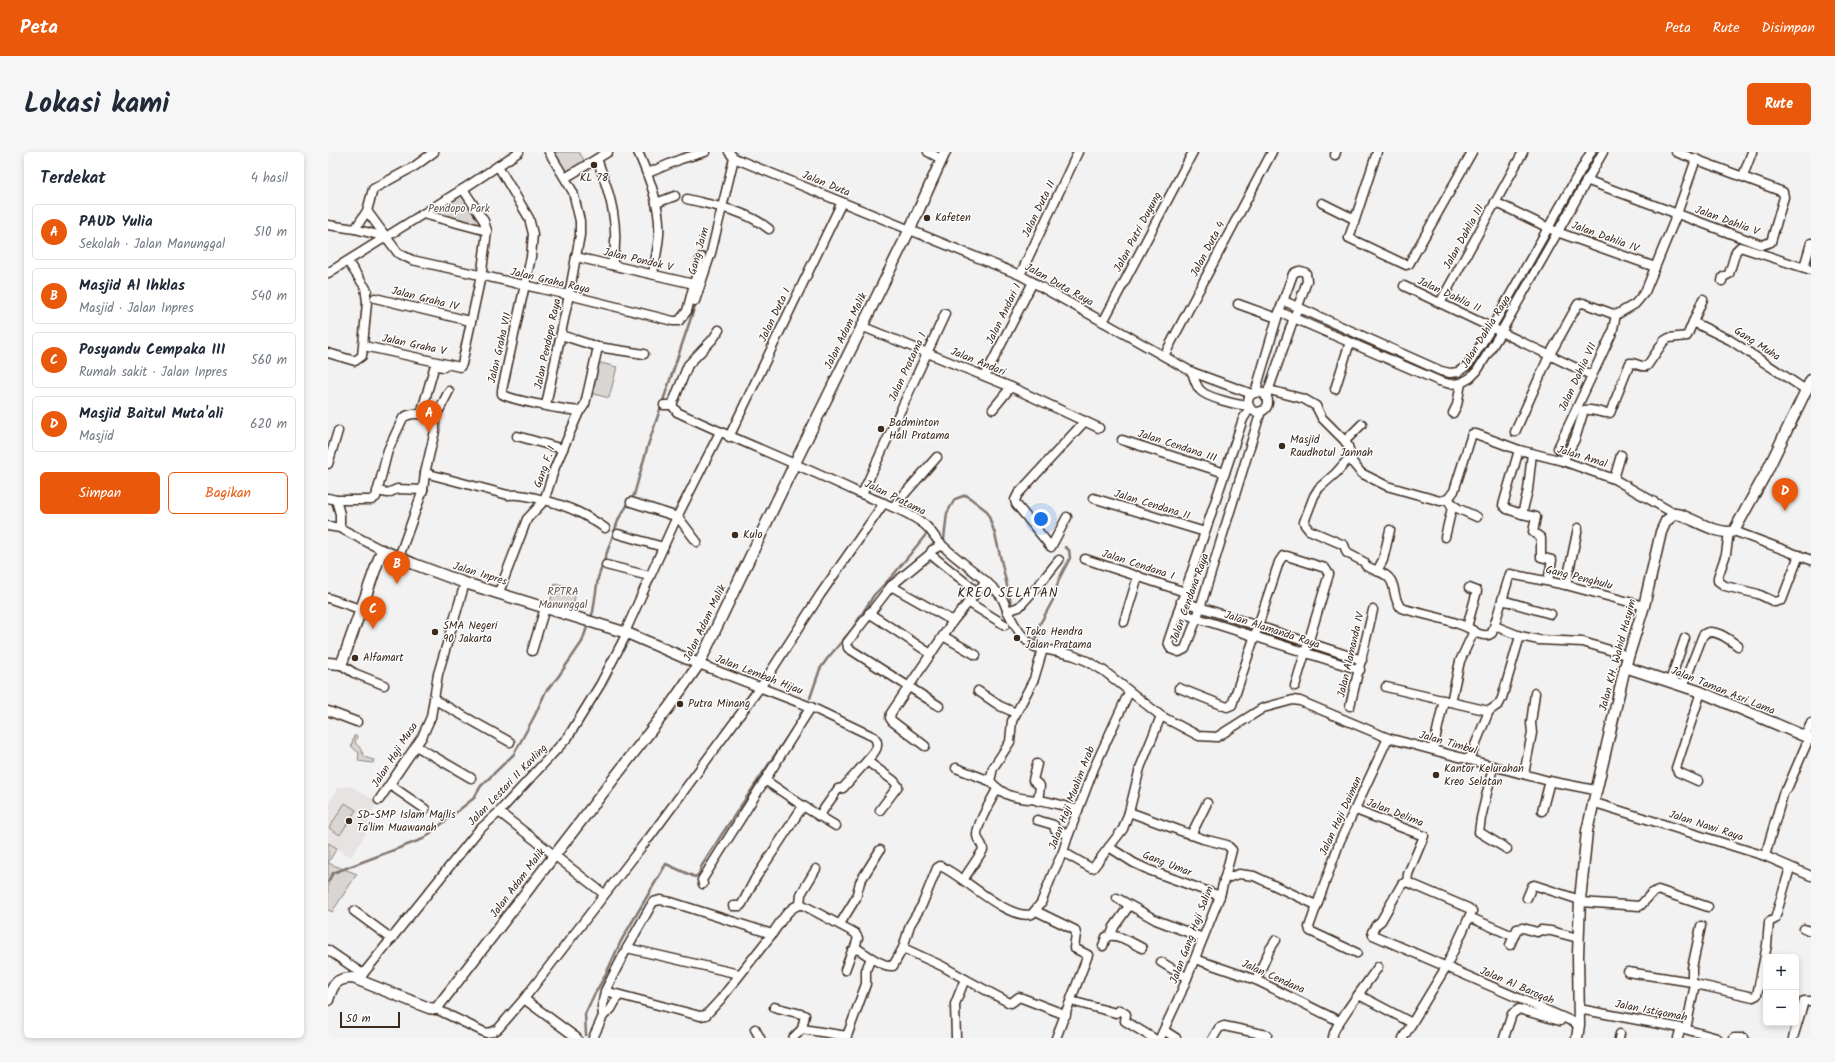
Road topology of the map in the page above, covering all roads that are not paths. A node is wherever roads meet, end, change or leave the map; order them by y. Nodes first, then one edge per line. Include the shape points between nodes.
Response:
1 (434, 152) edge
2 (519, 152) edge
3 (549, 152) edge
4 (608, 152) edge
5 (638, 152) edge
6 (705, 152) edge
7 (928, 152) edge
8 (1078, 152) edge
9 (1193, 152) edge
10 (1272, 152) edge
11 (1377, 152) edge
12 (1472, 152) edge
13 (1523, 152) edge
14 (1591, 152) edge
15 (1603, 152) edge
16 (1676, 152) edge
17 (1752, 152) edge
18 (731, 155) edge
19 (943, 156) edge
20 (597, 159) junction
21 (1696, 159) junction
22 (498, 166) junction
23 (648, 173) junction
24 (1743, 176) junction
25 (565, 178) junction
26 (1586, 180) junction
27 (463, 189) junction
28 (676, 196) dead end
29 (687, 199) dead end
30 (842, 202) junction
31 (1495, 202) junction
32 (656, 203) junction
33 (1322, 203) dead end
34 (722, 207) junction
35 (367, 211) junction
36 (423, 214) junction
37 (1677, 214) junction
38 (1354, 219) junction
39 (328, 225) edge
40 (1548, 227) junction
41 (355, 229) junction
42 (769, 229) dead end
43 (910, 229) junction
44 (487, 231) junction
45 (1556, 232) junction
46 (386, 238) junction
47 (1811, 243) edge
48 (576, 257) junction
49 (701, 257) dead end
50 (348, 262) junction
51 (612, 265) junction
52 (1655, 268) junction
53 (1807, 268) edge
54 (328, 273) edge
55 (653, 274) junction
56 (1020, 275) junction
57 (480, 276) junction
58 (1722, 281) dead end
59 (1033, 282) junction
60 (694, 284) junction
61 (525, 286) junction
62 (1404, 286) dead end
63 (569, 295) junction
64 (1703, 299) dead end
65 (371, 300) junction
66 (695, 300) dead end
67 (1284, 301) junction
68 (1440, 303) junction
69 (1238, 304) dead end
70 (1298, 306) junction
71 (945, 314) dead end
72 (1279, 315) junction
73 (1616, 315) junction
74 (1293, 317) junction
75 (470, 321) junction
76 (1103, 322) junction
77 (1693, 322) junction
78 (861, 326) junction
79 (1492, 327) junction
80 (719, 330) dead end
81 (1501, 332) junction
82 (561, 335) junction
83 (1350, 342) junction
84 (364, 346) junction
85 (598, 346) junction
86 (926, 352) junction
87 (328, 353) edge
88 (644, 354) dead end
89 (1549, 356) junction
90 (1166, 357) junction
91 (458, 366) junction
92 (1192, 372) junction
93 (1591, 375) junction
94 (985, 376) junction
95 (1461, 383) junction
96 (1809, 385) edge
97 (1011, 387) junction
98 (1335, 389) dead end
99 (449, 391) dead end
100 (1254, 393) junction
101 (1267, 393) junction
102 (546, 405) junction
103 (1249, 407) junction
104 (993, 409) dead end
105 (1261, 411) junction
106 (578, 412) junction
107 (1453, 413) dead end
108 (421, 414) junction
109 (435, 418) junction
110 (1085, 421) junction
111 (1362, 424) dead end
112 (1099, 428) dead end
113 (338, 431) dead end
114 (720, 432) junction
115 (1515, 432) dead end
116 (518, 436) dead end
117 (729, 437) junction
118 (1122, 440) dead end
119 (1345, 441) junction
120 (1558, 448) dead end
121 (563, 449) junction
122 (1519, 450) junction
123 (1532, 453) junction
124 (1621, 455) dead end
125 (1351, 456) junction
126 (938, 457) dead end
127 (1563, 461) junction
128 (795, 463) junction
129 (328, 464) edge
130 (425, 473) junction
131 (1225, 473) junction
132 (1614, 479) junction
133 (423, 490) junction
134 (377, 491) junction
135 (862, 494) junction
136 (1093, 498) dead end
137 (332, 499) edge
138 (1448, 499) junction
139 (544, 501) junction
140 (631, 502) dead end
141 (884, 504) junction
142 (893, 507) junction
143 (1522, 514) junction
144 (1675, 514) junction
145 (678, 517) junction
146 (1067, 517) dead end
147 (1477, 517) dead end
148 (328, 526) edge
149 (340, 528) junction
150 (605, 528) dead end
151 (1578, 528) dead end
152 (1390, 530) dead end
153 (1205, 532) junction
154 (1731, 532) junction
155 (618, 534) dead end
156 (1445, 537) dead end
157 (697, 542) dead end
158 (942, 545) junction
159 (663, 547) junction
160 (382, 550) junction
161 (930, 554) junction
162 (1800, 554) junction
163 (399, 558) junction
164 (1085, 559) dead end
165 (1059, 560) dead end
166 (1811, 560) edge
167 (606, 565) dead end
168 (1377, 571) junction
169 (649, 576) junction
170 (1138, 576) junction
171 (986, 581) junction
172 (1548, 581) junction
173 (465, 583) junction
174 (1566, 585) junction
175 (891, 586) junction
176 (1469, 588) dead end
177 (976, 591) junction
178 (499, 592) junction
179 (1185, 592) junction
180 (328, 598) edge
181 (1502, 600) junction
182 (968, 602) junction
183 (1181, 602) junction
184 (1644, 606) junction
185 (545, 608) junction
186 (1200, 608) junction
187 (360, 609) junction
188 (1374, 610) dead end
189 (1007, 611) junction
190 (1178, 612) junction
191 (869, 613) junction
192 (1551, 614) dead end
193 (1197, 618) junction
194 (953, 621) junction
195 (1124, 622) dead end
196 (1005, 625) dead end
197 (1258, 626) junction
198 (1495, 626) junction
199 (1471, 629) junction
200 (626, 632) junction
201 (943, 636) junction
202 (1254, 636) junction
203 (1520, 636) junction
204 (1685, 638) dead end
205 (1309, 643) junction
206 (1738, 646) dead end
207 (1043, 649) junction
208 (532, 651) dead end
209 (1306, 653) junction
210 (931, 654) junction
211 (976, 655) dead end
212 (1629, 656) junction
213 (1362, 660) junction
214 (328, 663) edge
215 (340, 664) junction
216 (699, 664) junction
217 (1626, 667) junction
218 (1360, 670) junction
219 (1670, 681) junction
220 (384, 685) dead end
221 (1294, 686) dead end
222 (1386, 686) dead end
223 (1683, 686) junction
224 (761, 687) junction
225 (910, 687) junction
226 (1179, 688) dead end
227 (978, 691) dead end
228 (1129, 692) junction
229 (1701, 692) junction
230 (1535, 693) dead end
231 (435, 700) junction
232 (1447, 701) junction
233 (939, 706) dead end
234 (1350, 706) dead end
235 (811, 707) junction
236 (328, 711) edge
237 (1489, 711) junction
238 (1016, 713) junction
239 (1161, 716) junction
240 (357, 722) dead end
241 (1811, 723) edge
242 (1388, 738) junction
243 (1808, 738) edge
244 (510, 742) dead end
245 (416, 746) junction
246 (925, 746) dead end
247 (1433, 749) junction
248 (1469, 760) junction
249 (867, 762) junction
250 (1037, 764) dead end
251 (1493, 767) junction
252 (956, 768) dead end
253 (1524, 774) junction
254 (471, 778) dead end
255 (765, 780) junction
256 (1550, 781) junction
257 (1698, 781) dead end
258 (990, 782) junction
259 (390, 785) junction
260 (996, 789) junction
261 (1595, 790) junction
262 (379, 800) dead end
263 (1038, 800) junction
264 (1592, 802) junction
265 (1207, 803) dead end
266 (803, 806) junction
267 (425, 809) dead end
268 (880, 810) dead end
269 (1078, 810) junction
270 (1356, 810) junction
271 (1542, 811) dead end
272 (499, 812) junction
273 (1129, 812) junction
274 (819, 816) junction
275 (1037, 820) dead end
276 (836, 826) dead end
277 (1068, 834) junction
278 (1192, 835) junction
279 (1109, 847) junction
280 (1507, 849) dead end
281 (880, 850) dead end
282 (1064, 852) junction
283 (555, 854) junction
284 (1765, 856) junction
285 (1790, 868) junction
286 (816, 869) dead end
287 (1811, 876) edge
288 (1224, 879) junction
289 (963, 880) junction
290 (1407, 882) junction
291 (703, 884) dead end
292 (604, 894) junction
293 (1220, 896) junction
294 (1117, 898) dead end
295 (1527, 898) dead end
296 (1580, 901) junction
297 (800, 905) junction
298 (1316, 905) junction
299 (733, 906) dead end
300 (1129, 906) junction
301 (1708, 907) dead end
302 (354, 910) dead end
303 (1036, 911) junction
304 (1469, 917) junction
305 (840, 924) junction
306 (1701, 926) dead end
307 (772, 934) junction
308 (1111, 935) junction
309 (1513, 936) junction
310 (1203, 938) junction
311 (1578, 938) junction
312 (392, 939) junction
313 (1276, 940) dead end
314 (1510, 945) dead end
315 (1103, 946) dead end
316 (627, 948) junction
317 (902, 948) junction
318 (1142, 948) dead end
319 (858, 949) junction
320 (328, 950) edge
321 (1357, 953) dead end
322 (870, 958) junction
323 (1195, 959) junction
324 (1161, 962) dead end
325 (1378, 967) dead end
326 (1446, 967) junction
327 (845, 970) dead end
328 (1628, 972) dead end
329 (739, 974) junction
330 (362, 977) junction
331 (1187, 978) junction
332 (965, 979) junction
333 (1256, 980) junction
334 (1694, 983) junction
335 (605, 991) junction
336 (618, 995) junction
337 (1359, 995) junction
338 (524, 999) junction
339 (328, 1000) edge
340 (1811, 1001) edge
341 (1071, 1002) junction
342 (774, 1007) dead end
343 (1579, 1009) junction
344 (436, 1010) junction
345 (1066, 1015) junction
346 (603, 1016) junction
347 (1339, 1021) junction
348 (1412, 1023) junction
349 (1579, 1026) junction
350 (755, 1029) dead end
351 (802, 1029) junction
352 (1684, 1029) junction
353 (1163, 1035) edge
354 (1267, 1035) dead end
355 (577, 1038) edge
356 (593, 1038) edge
357 (760, 1038) edge
358 (793, 1038) edge
359 (956, 1038) edge
360 (1056, 1038) edge
361 (1154, 1038) edge
362 (1176, 1038) edge
363 (1213, 1038) edge
364 (1333, 1038) edge
365 (1403, 1038) edge
366 (1504, 1038) edge
367 (1577, 1038) edge
368 (1678, 1038) edge
369 (1717, 1038) edge
370 (1793, 1038) edge

1 - 35 street via 415,166 373,189
2 - 22 street
3 - 25 street, Jalan Pendopo Raya
4 - 20 street
5 - 23 street
6 - 23 street
7 - 19 street
8 - 56 street, Jalan Duta II
9 - 76 street, Jalan Putri Duyung
10 - 90 street, Jalan Duta 4
11 - 38 street
12 - 38 street via 1409,264 1403,265 1350,239
13 - 31 street, Jalan Dahlia III
14 - 40 street, Jalan Dahlia Raya
15 - 26 street, Jalan Dahlia Raya
16 - 21 street
17 - 24 street
18 - 30 street, Jalan Duta
18 - 34 street, Gang Jaim
19 - 43 street, Jalan Adam Malik
20 - 25 street
20 - 51 street via 614,218 616,238
21 - 24 street
21 - 37 street
22 - 27 street
22 - 61 street via 529,218 533,234 532,257
23 - 32 street
24 - 37 street, Jalan Dahlia V via 1783,192 1784,197 1768,244 1756,244
25 - 48 street, Jalan Pendopo Raya via 576,201 580,221
26 - 37 street
26 - 45 street, Jalan Dahlia Raya
27 - 36 street
27 - 44 street via 484,221
28 - 32 street
29 - 34 street
30 - 43 street, Jalan Duta
30 - 117 street, Jalan Duta I
31 - 40 street, Jalan Dahlia III
31 - 68 street, Jalan Dahlia III
32 - 55 street via 659,234
33 - 38 street
34 - 42 street via 752,217
34 - 66 street, Gang Jaim via 711,253
35 - 41 street
35 - 46 street, Jalan Graha Raya
36 - 44 street
36 - 46 street
37 - 52 street
39 - 41 street
40 - 45 street, Jalan Dahlia IV
40 - 79 street, Jalan Dahlia Raya
41 - 46 street
43 - 56 street, Jalan Duta Raya
43 - 78 street, Jalan Adam Malik
44 - 57 street
45 - 52 street, Jalan Dahlia IV
45 - 81 street, Jalan Dahlia Raya
46 - 50 street
46 - 57 street, Jalan Graha Raya via 404,257
47 - 53 street
48 - 51 street, Jalan Pondok V
48 - 63 street, Jalan Pendopo Raya
49 - 60 street
50 - 54 street
50 - 65 street
51 - 55 street, Jalan Pondok V
52 - 73 street via 1639,300
53 - 58 street via 1740,247 1736,251 1729,274 1723,277
55 - 60 street, Jalan Pondok V
56 - 59 street, Jalan Duta Raya
57 - 61 street, Jalan Graha Raya
57 - 75 street
59 - 76 street, Jalan Duta Raya
59 - 94 street, Jalan Andari I
60 - 63 street, Jalan Graha Raya via 687,311 679,321
61 - 63 street, Jalan Graha Raya
61 - 102 street, Jalan Graha VII via 502,393 504,396
62 - 68 street, Jalan Dahlia II
63 - 82 street, Jalan Pendopo Raya
64 - 77 street
65 - 75 street, Jalan Graha IV
65 - 84 street
67 - 70 street, Jalan Dahlia Raya
67 - 70 street via 1293,274 1301,270 1308,277
67 - 72 street
68 - 79 street, Jalan Dahlia II
69 - 72 street, Jalan Dahlia Raya
70 - 74 street
70 - 79 street, Jalan Dahlia Raya via 1450,373 1463,370 1469,364
71 - 86 street, Jalan Pratama 1
72 - 74 street, Jalan Dahlia Raya
72 - 100 street
73 - 89 street via 1583,303 1578,304
73 - 93 street, Jalan Dahlia VII via 1612,333
74 - 83 street, Jalan Dahlia Raya
74 - 101 street
75 - 91 street via 463,363
76 - 90 street, Jalan Duta Raya
77 - 96 street, Gang Muha
77 - 127 street via 1687,336 1664,341 1647,366 1641,367 1630,363 1610,413 1584,410 1575,439
78 - 86 street, Jalan Andari
78 - 128 street, Jalan Adam Malik
79 - 81 street, Jalan Dahlia II
80 - 114 street, Jalan Pratama via 688,365 678,392 668,405 677,412
81 - 89 street, Jalan Dahlia II
81 - 95 street, Jalan Dahlia Raya via 1477,371
82 - 85 street
82 - 102 street, Jalan Pendopo Raya
83 - 95 street, Jalan Dahlia Raya via 1439,381
83 - 98 street
84 - 87 street via 360,359 355,361
84 - 91 street, Jalan Graha V
85 - 88 street
85 - 106 street, Gang F. I via 584,408
86 - 94 street, Jalan Andari
86 - 135 street, Jalan Pratama 1
89 - 93 street, Jalan Dahlia II
89 - 115 street
90 - 92 street, Jalan Duta Raya
91 - 108 street via 434,367
92 - 100 street, Jalan Duta Raya
92 - 103 street via 1197,387 1205,394
93 - 120 street, Jalan Dahlia VII
94 - 97 street, Jalan Andari
95 - 107 street
96 - 154 street via 1766,471
97 - 104 street
97 - 110 street, Jalan Andari
99 - 109 street
100 - 101 street
100 - 103 street via 1248,399
101 - 105 street via 1268,404
101 - 119 street via 1310,401 1316,406 1322,418
102 - 106 street
103 - 105 street via 1254,411
103 - 131 street, Jalan Cendana Raya
105 - 186 street, Jalan Cendana Raya
106 - 121 street, Gang F. I
108 - 109 street
108 - 134 street via 404,418 388,450
109 - 130 street via 435,432
110 - 112 street, Jalan Andari
110 - 146 street via 1015,500 1052,547
111 - 119 street
113 - 129 street
114 - 117 street, Jalan Pratama
114 - 145 street, Jalan Lestari II Kavling
116 - 121 street
117 - 128 street, Jalan Pratama
118 - 131 street, Jalan Cendana III
119 - 125 street
121 - 139 street, Gang F. I
122 - 123 street, Jalan Amal
122 - 138 street, Jalan Amal via 1472,434 1454,491
122 - 143 street via 1503,502 1507,510
123 - 127 street, Jalan Amal
123 - 143 street via 1528,490
124 - 132 street
125 - 138 street via 1361,473 1387,486 1440,501
125 - 168 street via 1318,488 1304,522 1309,530 1344,545 1347,553
126 - 142 street
127 - 132 street, Jalan Amal
128 - 135 street, Jalan Pratama
128 - 216 street, Jalan Adam Malik
130 - 133 street
130 - 139 street via 508,495 516,493
131 - 153 street, Jalan Cendana Raya
132 - 144 street, Jalan Amal
133 - 134 street via 397,489 388,493
133 - 163 street
134 - 137 street via 376,497 371,500
135 - 141 street, Jalan Pratama
136 - 153 street, Jalan Cendana II
137 - 149 street via 340,514
138 - 147 street via 1456,508
138 - 156 street via 1452,508
139 - 150 street via 577,511
139 - 178 street, Gang F. I via 527,519
140 - 145 street
141 - 142 street, Jalan Pratama
141 - 224 street via 820,595
142 - 158 street, Jalan Pratama via 926,526
143 - 172 street via 1536,517 1533,532 1542,538 1541,557 1552,560
144 - 154 street via 1719,531
144 - 184 street, Jalan KH. Wahid Hasyim via 1666,521 1661,532
145 - 157 street
145 - 159 street, Jalan Lestari II Kavling
148 - 149 street
149 - 160 street
151 - 174 street
152 - 168 street via 1383,560
153 - 179 street, Jalan Cendana Raya
154 - 162 street
154 - 162 street via 1718,581 1725,586 1758,594 1770,601 1782,600
155 - 159 street
158 - 161 street
158 - 171 street, Jalan Pratama
159 - 169 street, Jalan Lestari II Kavling
160 - 163 street, Jalan Inpres
160 - 187 street
161 - 175 street
161 - 177 street
162 - 166 street
163 - 173 street, Jalan Inpres
164 - 170 street, Jalan Cendana I
165 - 189 street via 1019,607
167 - 169 street
168 - 199 street via 1391,580 1397,603 1401,608
169 - 200 street, Jalan Lestari II Kavling
170 - 179 street, Jalan Cendana I
170 - 195 street
171 - 177 street
171 - 189 street, Jalan Pratama via 1002,597
172 - 174 street, Gang Penghulu
172 - 181 street, Gang Penghulu via 1510,574
173 - 178 street, Jalan Inpres
173 - 231 street, Jalan Haji Musa via 438,674
174 - 184 street, Gang Penghulu
175 - 191 street
175 - 194 street
176 - 199 street via 1477,592
177 - 182 street
178 - 185 street, Jalan Inpres
179 - 183 street, Jalan Cendana Raya
180 - 187 street
181 - 192 street
181 - 198 street
182 - 194 street
182 - 196 street
183 - 186 street, Jalan Alamanda Raya
183 - 190 street, Jalan Cendana Raya
184 - 212 street, Jalan KH. Wahid Hasyim
185 - 200 street, Jalan Inpres
185 - 208 street
186 - 193 street, Jalan Cendana Raya
186 - 197 street, Jalan Alamanda Raya
187 - 215 street
188 - 213 street, Jalan Alamanda IV
189 - 207 street, Jalan Pratama via 1021,635 1030,644
190 - 193 street, Jalan Alamanda Raya
190 - 193 street, Jalan Cendana Raya via 1168,642 1171,649 1179,652 1185,649
191 - 210 street
191 - 225 street via 850,637 848,648
193 - 202 street, Jalan Alamanda Raya
194 - 201 street
197 - 202 street
197 - 205 street, Jalan Alamanda Raya
197 - 205 street via 1283,556 1325,568 1329,577
198 - 199 street via 1492,634 1488,636
198 - 203 street
199 - 232 street
200 - 216 street, Jalan Inpres
200 - 272 street, Jalan Lestari II Kavling via 600,685 568,737
201 - 210 street
201 - 211 street
202 - 209 street, Jalan Alamanda Raya
202 - 226 street via 1232,705 1227,707
203 - 212 street via 1539,640 1583,642
203 - 237 street via 1502,698 1499,704
204 - 219 street
205 - 209 street
205 - 213 street, Jalan Alamanda Raya
206 - 223 street via 1728,638 1707,632 1703,635
207 - 228 street, Jalan Pratama via 1072,655 1104,671
207 - 238 street via 1038,669
209 - 218 street, Jalan Alamanda Raya
209 - 221 street
210 - 225 street
212 - 217 street, Jalan KH. Wahid Hasyim
213 - 218 street, Jalan Alamanda IV
214 - 215 street
215 - 220 street via 354,673
216 - 224 street, Jalan Lembah Hijau
216 - 283 street, Jalan Adam Malik via 669,707
217 - 219 street, Jalan Taman Asri Lama
217 - 261 street, Jalan KH. Wahid Hasyim
218 - 234 street, Jalan Alamanda IV
219 - 223 street, Jalan Taman Asri Lama
222 - 232 street
223 - 229 street, Jalan Taman Asri Lama
224 - 235 street, Jalan Lembah Hijau
224 - 292 street via 648,840
225 - 233 street
225 - 246 street via 890,718
227 - 238 street
228 - 239 street, Jalan Pratama
228 - 269 street, Jalan Haji Mualim Arab
229 - 243 street, Jalan Taman Asri Lama
229 - 257 street via 1676,768 1678,772
230 - 253 street via 1532,733
231 - 244 street
231 - 245 street, Jalan Haji Musa via 431,717
232 - 237 street
232 - 247 street
235 - 249 street, Jalan Lembah Hijau via 874,737 878,745
235 - 255 street
236 - 240 street
237 - 248 street
238 - 258 street via 1010,729 1010,742 993,768
239 - 242 street, Jalan Timbul via 1199,736 1217,738 1263,708 1293,700
239 - 273 street via 1140,768
241 - 243 street
242 - 247 street, Jalan Timbul
242 - 270 street, Jalan Haji Daiman
243 - 284 street via 1784,791
245 - 254 street
245 - 259 street, Jalan Haji Musa
247 - 248 street, Jalan Timbul
248 - 251 street, Jalan Timbul
249 - 268 street via 898,786
249 - 274 street via 843,788 838,789
250 - 263 street via 1033,780 1040,786
251 - 253 street, Jalan Timbul
251 - 280 street via 1480,818 1480,832
252 - 258 street
253 - 256 street, Jalan Timbul
255 - 266 street
255 - 291 street via 702,880
256 - 261 street, Jalan Timbul
256 - 271 street
258 - 260 street
259 - 262 street, Jalan Haji Musa
259 - 267 street
260 - 263 street via 1027,800
260 - 289 street via 978,829 977,837 983,850
261 - 264 street, Jalan KH. Wahid Hasyim
263 - 269 street
264 - 284 street, Jalan Nawi Raya
264 - 296 street, Jalan KH. Wahid Hasyim via 1583,859
265 - 278 street
266 - 274 street
266 - 299 street via 755,879 742,904
269 - 277 street, Jalan Haji Mualim Arab
270 - 290 street, Jalan Delima via 1423,834 1424,838
270 - 298 street, Jalan Haji Daiman via 1340,841
272 - 283 street
272 - 312 street, Jalan Lestari II Kavling via 478,831
273 - 278 street, Jalan Gang Haji Salim
273 - 279 street via 1123,829
274 - 276 street
275 - 277 street via 1054,825 1055,830
277 - 282 street, Jalan Haji Mualim Arab
278 - 288 street, Jalan Gang Haji Salim via 1231,847
279 - 282 street via 1091,868
279 - 293 street, Gang Umar via 1148,870
281 - 305 street via 860,882 856,898
282 - 303 street, Jalan Haji Mualim Arab
283 - 292 street
283 - 344 street, Jalan Adam Malik
284 - 285 street, Jalan Nawi Raya
285 - 287 street, Jalan Nawi Raya
285 - 334 street via 1775,919 1769,922 1757,995
286 - 297 street via 801,894
288 - 293 street, Jalan Gang Haji Salim
288 - 298 street via 1239,874 1254,876
289 - 303 street via 1005,909 1030,915
289 - 317 street via 942,866 937,868
290 - 304 street via 1468,908 1472,911
290 - 326 street, Jalan Al Baroqah via 1402,884 1372,932 1373,935
292 - 338 street
293 - 310 street, Jalan Gang Haji Salim
294 - 300 street
295 - 296 street via 1534,886
296 - 301 street via 1640,906 1658,890
296 - 311 street, Jalan KH. Wahid Hasyim
297 - 305 street
297 - 307 street via 786,916
298 - 321 street, Jalan Haji Daiman via 1309,930
300 - 308 street
300 - 310 street via 1156,920
302 - 312 street
303 - 341 street via 1075,930 1074,948 1088,955
304 - 309 street
304 - 326 street
305 - 319 street via 857,935 855,946
306 - 334 street via 1692,968
307 - 316 street via 660,900 653,902
307 - 329 street
308 - 315 street via 1106,937
308 - 318 street
309 - 311 street via 1517,929 1523,928 1537,932 1551,931
309 - 314 street
310 - 323 street, Jalan Gang Haji Salim
311 - 343 street, Jalan KH. Wahid Hasyim
312 - 330 street, Jalan Lestari II Kavling
313 - 333 street
316 - 329 street
316 - 335 street
317 - 322 street via 892,967
317 - 332 street
319 - 322 street
319 - 327 street via 852,951
320 - 330 street
322 - 351 street via 866,970 866,984 848,1035
323 - 331 street, Jalan Gang Haji Salim
323 - 333 street, Jalan Cendana
324 - 331 street
325 - 337 street
326 - 348 street
326 - 349 street, Jalan Al Baroqah
328 - 334 street
329 - 336 street via 706,1015 700,1016
330 - 339 street via 343,978 338,981
330 - 344 street
331 - 353 street, Jalan Gang Haji Salim
332 - 345 street via 1008,1002 1012,1003 1019,997
332 - 359 street via 955,1004
333 - 347 street, Jalan Cendana
334 - 352 street
335 - 336 street
335 - 346 street
336 - 346 street
337 - 347 street
337 - 348 street
338 - 344 street via 498,1029 486,1033
338 - 355 street
340 - 370 street via 1804,1001
341 - 345 street
341 - 361 street via 1116,1013 1120,1010 1126,1014 1125,1021
342 - 351 street via 804,1015
343 - 349 street, Jalan KH. Wahid Hasyim
343 - 352 street, Jalan Istiqomah
345 - 360 street
346 - 356 street
347 - 364 street
348 - 365 street
349 - 366 street via 1519,1009 1512,1014
349 - 367 street, Jalan KH. Wahid Hasyim
350 - 357 street
351 - 358 street
352 - 368 street
352 - 369 street, Jalan Istiqomah
353 - 362 street
354 - 363 street via 1224,1026 1219,1028

